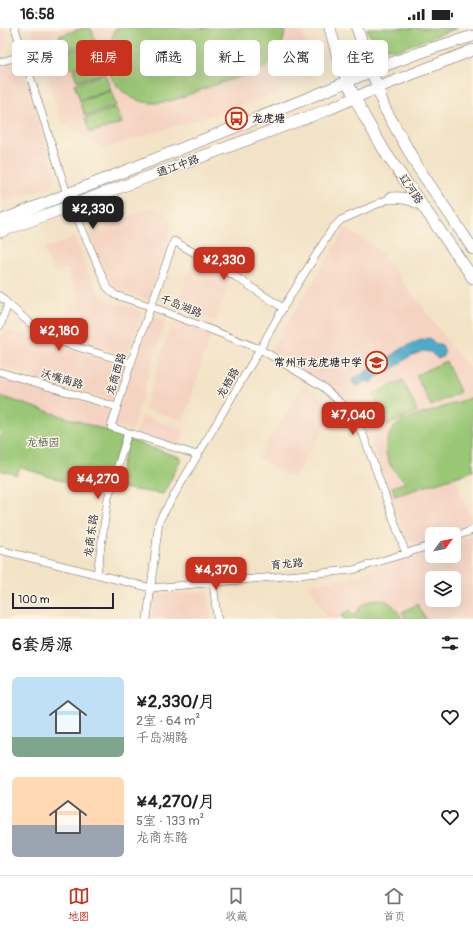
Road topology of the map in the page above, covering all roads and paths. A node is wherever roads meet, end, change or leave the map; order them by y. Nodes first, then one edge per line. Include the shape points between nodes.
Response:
1 (15, 28) edge
2 (330, 28) edge
3 (357, 28) edge
4 (473, 36) edge
5 (19, 40) edge
6 (361, 40) edge
7 (473, 50) edge
8 (12, 58) edge
9 (0, 62) edge
10 (388, 64) edge
11 (30, 76) edge
12 (360, 76) edge
13 (374, 76) edge
14 (347, 81) junction
15 (378, 88) junction
16 (354, 98) junction
17 (400, 173) junction
18 (67, 194) junction
19 (391, 198) junction
20 (421, 204) junction
21 (72, 205) junction
22 (0, 220) edge
23 (0, 232) edge
24 (473, 249) edge
25 (473, 278) edge
26 (0, 296) edge
27 (8, 304) junction
28 (150, 306) junction
29 (283, 308) junction
30 (0, 326) edge
31 (260, 349) junction
32 (131, 363) junction
33 (0, 372) edge
34 (117, 407) junction
35 (128, 433) junction
36 (197, 456) junction
37 (473, 530) edge
38 (461, 534) edge
39 (425, 547) edge
40 (0, 550) edge
41 (406, 554) junction
42 (97, 574) junction
43 (213, 582) junction
44 (151, 588) junction
45 (147, 619) edge
46 (218, 619) edge

1 - 5 street, 千岛湖路
2 - 14 main road
3 - 6 main road
4 - 10 main road, 通江中路
7 - 15 main road, 通江中路
8 - 9 street
11 - 18 street, 千岛湖路
12 - 14 main road, 通江中路
13 - 15 main road, 辽河路
14 - 16 main road, 辽河路
14 - 18 main road, 通江中路
15 - 16 main road, 通江中路
15 - 24 main road, 辽河路 via 384,107 417,166
16 - 17 main road, 辽河路
16 - 21 main road, 通江中路
17 - 19 main road via 402,185
17 - 20 main road, 辽河路
18 - 21 street, 千岛湖路
18 - 22 main road, 通江中路
19 - 20 main road via 402,197
19 - 29 street, 龙栖路 via 341,220 332,229
20 - 25 main road, 辽河路
21 - 23 main road, 通江中路
21 - 28 street, 千岛湖路 via 107,287 115,295
26 - 27 street
27 - 30 street
27 - 32 street via 47,338
28 - 29 street, 龙商西路 via 174,241
28 - 31 street, 千岛湖路
28 - 32 street, 龙商西路
29 - 31 street, 龙栖路
31 - 36 street, 龙栖路
31 - 41 street, 千岛湖路 via 323,388 347,409 363,434
32 - 34 street, 龙商西路
33 - 34 street, 沃嘴南路
34 - 35 street, 龙商西路 via 111,427
35 - 36 street, 龙商西路
35 - 42 street, 龙商东路 via 108,498
36 - 44 street, 龙栖路 via 159,521
37 - 38 street
39 - 41 street, 育龙路
40 - 42 street, 育龙路
41 - 43 street, 育龙路 via 353,570
42 - 44 street, 育龙路
43 - 44 street, 育龙路
43 - 46 street
44 - 45 street, 龙栖路

